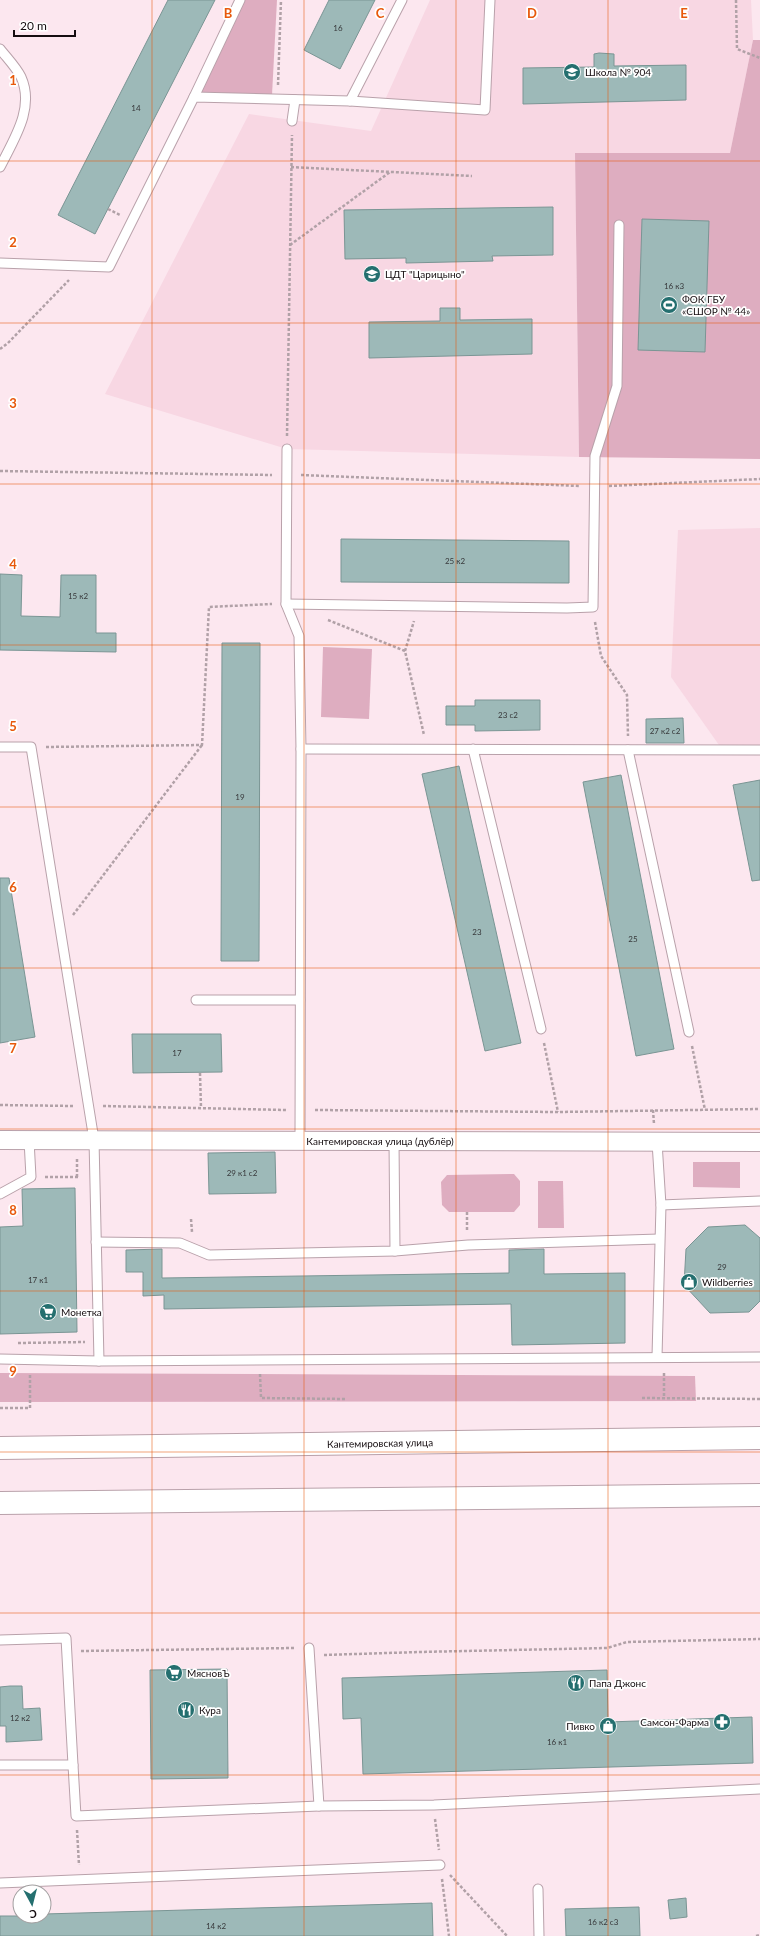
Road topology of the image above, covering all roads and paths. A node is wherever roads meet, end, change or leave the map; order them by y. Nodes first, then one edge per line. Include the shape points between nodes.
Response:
1 (240, 0) edge
2 (281, 0) edge
3 (402, 0) edge
4 (490, 0) edge
5 (736, 0) edge
6 (0, 49) edge
7 (760, 58) edge
8 (194, 97) junction
9 (277, 100) junction
10 (294, 100) junction
11 (350, 100) junction
12 (292, 121) joint
13 (0, 167) edge
14 (291, 167) junction
15 (390, 172) junction
16 (472, 176) dead end
17 (619, 225) dead end
18 (290, 245) junction
19 (0, 264) edge
20 (82, 266) junction
21 (0, 349) edge
22 (287, 448) joint
23 (0, 471) edge
24 (288, 475) junction
25 (760, 479) edge
26 (594, 486) junction
27 (286, 604) junction
28 (418, 606) junction
29 (593, 607) junction
30 (323, 618) dead end
31 (405, 651) junction
32 (202, 745) junction
33 (0, 747) edge
34 (31, 747) junction
35 (301, 748) junction
36 (427, 749) junction
37 (473, 749) junction
38 (628, 750) junction
39 (760, 750) edge
40 (61, 931) junction
41 (196, 1000) dead end
42 (300, 1000) junction
43 (541, 1029) joint
44 (689, 1032) joint
45 (200, 1073) dead end
46 (0, 1105) edge
47 (89, 1106) junction
48 (200, 1108) junction
49 (760, 1109) edge
50 (301, 1110) junction
51 (705, 1110) junction
52 (558, 1112) junction
53 (0, 1140) edge
54 (29, 1140) junction
55 (94, 1140) junction
56 (300, 1140) junction
57 (394, 1141) junction
58 (657, 1142) junction
59 (760, 1142) edge
60 (31, 1177) junction
61 (85, 1177) dead end
62 (0, 1194) edge
63 (760, 1202) edge
64 (661, 1205) junction
65 (659, 1239) junction
66 (96, 1242) junction
67 (395, 1251) junction
68 (87, 1342) dead end
69 (16, 1343) dead end
70 (760, 1357) edge
71 (660, 1358) junction
72 (0, 1359) edge
73 (30, 1359) junction
74 (260, 1360) junction
75 (99, 1361) junction
76 (642, 1398) dead end
77 (664, 1398) junction
78 (346, 1399) dead end
79 (760, 1399) edge
80 (0, 1408) edge
81 (760, 1438) edge
82 (0, 1448) edge
83 (760, 1494) edge
84 (0, 1503) edge
85 (760, 1639) edge
86 (0, 1640) edge
87 (66, 1651) junction
88 (309, 1652) junction
89 (0, 1765) edge
90 (73, 1765) junction
91 (760, 1789) edge
92 (434, 1805) junction
93 (319, 1806) junction
94 (76, 1816) junction
95 (440, 1865) junction
96 (80, 1880) junction
97 (0, 1883) edge
98 (538, 1889) dead end
99 (760, 1935) edge
100 (449, 1936) edge
101 (507, 1936) edge
102 (539, 1936) edge
103 (756, 1936) edge

1 - 8 lane
2 - 9 path
3 - 11 lane
4 - 11 lane via 485,110
5 - 7 path via 737,49
6 - 13 lane via 20,75 26,90 24,119
8 - 9 lane
8 - 20 lane via 108,267
9 - 10 lane
10 - 11 lane
10 - 12 lane
12 - 14 path
14 - 15 path
14 - 18 path
15 - 16 path
15 - 18 path
17 - 26 lane via 617,386 595,456
18 - 22 path
19 - 20 lane
20 - 21 path
22 - 24 lane
23 - 24 path
24 - 26 path
24 - 27 lane
25 - 26 path
26 - 29 lane
27 - 28 lane
27 - 32 path via 209,607
27 - 35 lane via 299,636
28 - 29 lane
28 - 31 path
29 - 38 path via 601,656 627,695
30 - 31 path
31 - 36 path
32 - 34 path
32 - 40 path
33 - 34 lane
34 - 40 lane
35 - 36 lane
35 - 42 lane
36 - 37 lane
37 - 38 lane
37 - 43 lane
38 - 39 lane
38 - 44 lane
40 - 47 lane
41 - 42 lane
42 - 50 lane
43 - 52 path
44 - 51 path
45 - 48 path
46 - 47 path
47 - 48 path
47 - 55 lane
48 - 50 path
49 - 51 path
50 - 52 path
50 - 56 lane
51 - 52 path
53 - 54 street, Кантемировская улица (дублёр)
54 - 55 street, Кантемировская улица (дублёр)
54 - 60 lane
55 - 56 street, Кантемировская улица (дублёр)
55 - 66 lane
56 - 57 street, Кантемировская улица (дублёр)
57 - 58 street, Кантемировская улица (дублёр)
57 - 67 lane
58 - 59 street, Кантемировская улица (дублёр)
58 - 64 lane
60 - 61 path
60 - 62 lane
63 - 64 lane
64 - 65 lane
65 - 67 lane via 468,1245
65 - 71 lane
66 - 67 lane via 180,1243 209,1255
66 - 75 lane
68 - 69 path
70 - 71 lane
71 - 74 lane
71 - 77 path
72 - 73 lane
73 - 75 lane
73 - 80 path via 30,1408
74 - 75 lane
74 - 78 path via 261,1398
76 - 77 path
77 - 79 path
81 - 82 main road, Кантемировская улица
83 - 84 main road
85 - 88 path via 627,1642 607,1648
86 - 87 lane via 66,1638
87 - 88 path
87 - 90 lane
88 - 93 lane
89 - 90 lane
90 - 94 lane
91 - 92 lane
92 - 93 lane
92 - 95 path
93 - 94 lane
94 - 96 path
95 - 96 lane
95 - 100 path
95 - 101 path
96 - 97 lane
98 - 102 lane
99 - 103 path

